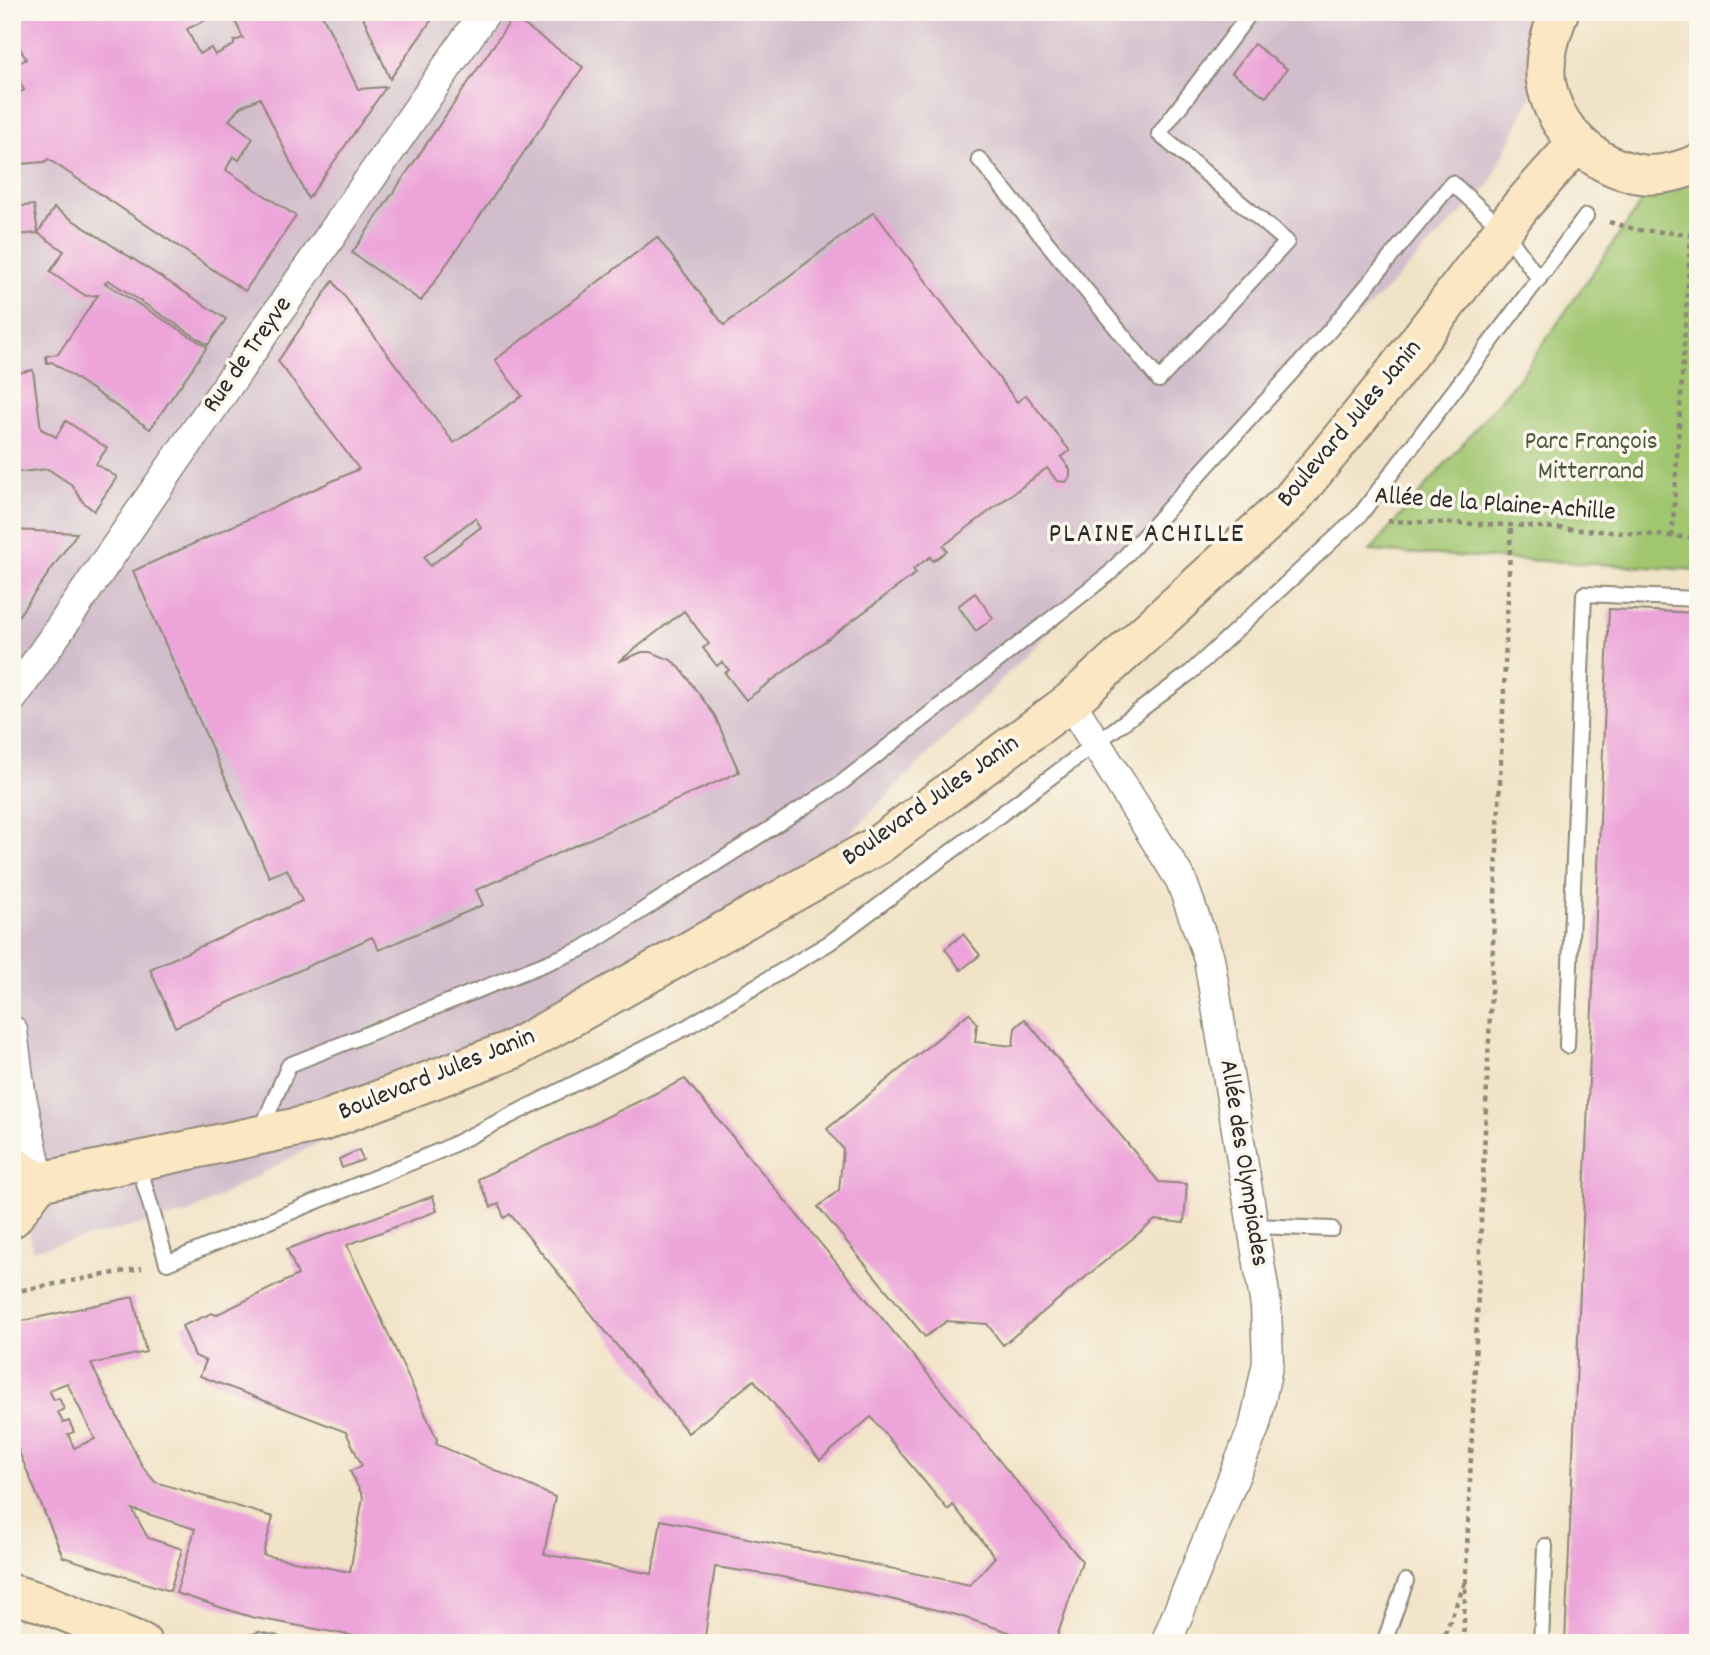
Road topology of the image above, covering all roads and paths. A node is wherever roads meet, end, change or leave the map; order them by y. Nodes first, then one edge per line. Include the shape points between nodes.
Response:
1 (485, 12) edge
2 (1251, 12) edge
3 (1559, 12) edge
4 (1577, 143) junction
5 (979, 159) dead end
6 (1698, 164) edge
7 (1586, 216) joint
8 (1503, 229) junction
9 (1698, 231) edge
10 (1691, 234) junction
11 (1539, 279) junction
12 (1360, 515) junction
13 (1511, 525) junction
14 (1672, 537) junction
15 (1698, 538) edge
16 (1698, 599) edge
17 (12, 698) edge
18 (1070, 702) junction
19 (1096, 741) junction
20 (12, 1031) edge
21 (1567, 1046) dead end
22 (259, 1135) junction
23 (137, 1160) junction
24 (26, 1174) edge
25 (12, 1218) edge
26 (1254, 1226) junction
27 (1332, 1229) dead end
28 (167, 1263) junction
29 (12, 1292) edge
30 (1545, 1546) dead end
31 (1467, 1576) junction
32 (1406, 1581) dead end
33 (28, 1599) edge
34 (59, 1643) edge
35 (142, 1643) edge
36 (250, 1643) edge
37 (274, 1643) edge
38 (1166, 1643) edge
39 (1384, 1643) edge
40 (1441, 1643) edge
41 (1463, 1643) edge
42 (1541, 1643) edge

1 - 17 street, Rue de Treyve
2 - 5 lane via 1159,134 1287,242 1159,380
3 - 4 main road via 1547,45 1546,80 1556,114
4 - 6 main road via 1606,164 1640,174 1676,173
4 - 8 main road, Boulevard Jules Janin
7 - 10 path via 1638,230
7 - 11 lane
8 - 11 lane
8 - 18 main road, Boulevard Jules Janin via 1290,501
8 - 22 lane via 1452,183 1331,329 1110,573 840,784 582,949 289,1065
9 - 10 path
10 - 14 path
11 - 12 lane
12 - 13 path, Allée de la Plaine-Achille via 1376,520
12 - 19 lane via 1191,672
13 - 14 path, Allée de la Plaine-Achille
13 - 31 path
14 - 15 path, Allée de la Plaine-Achille
16 - 21 lane via 1584,594
18 - 19 street, Allée des Olympiades
18 - 22 main road, Boulevard Jules Janin via 878,845 514,1049 322,1122
19 - 26 street, Allée des Olympiades via 1181,880 1209,958
19 - 28 lane via 830,943 687,1027 444,1149
20 - 24 street
22 - 23 main road, Boulevard Jules Janin
23 - 24 main road, Boulevard Jules Janin
23 - 28 lane
24 - 25 main road
26 - 27 lane
26 - 38 street, Allée des Olympiades via 1266,1306 1268,1362 1255,1425
28 - 29 path
30 - 42 lane
31 - 40 path
31 - 41 path
32 - 39 lane
33 - 34 main road
33 - 35 main road
36 - 37 lane

